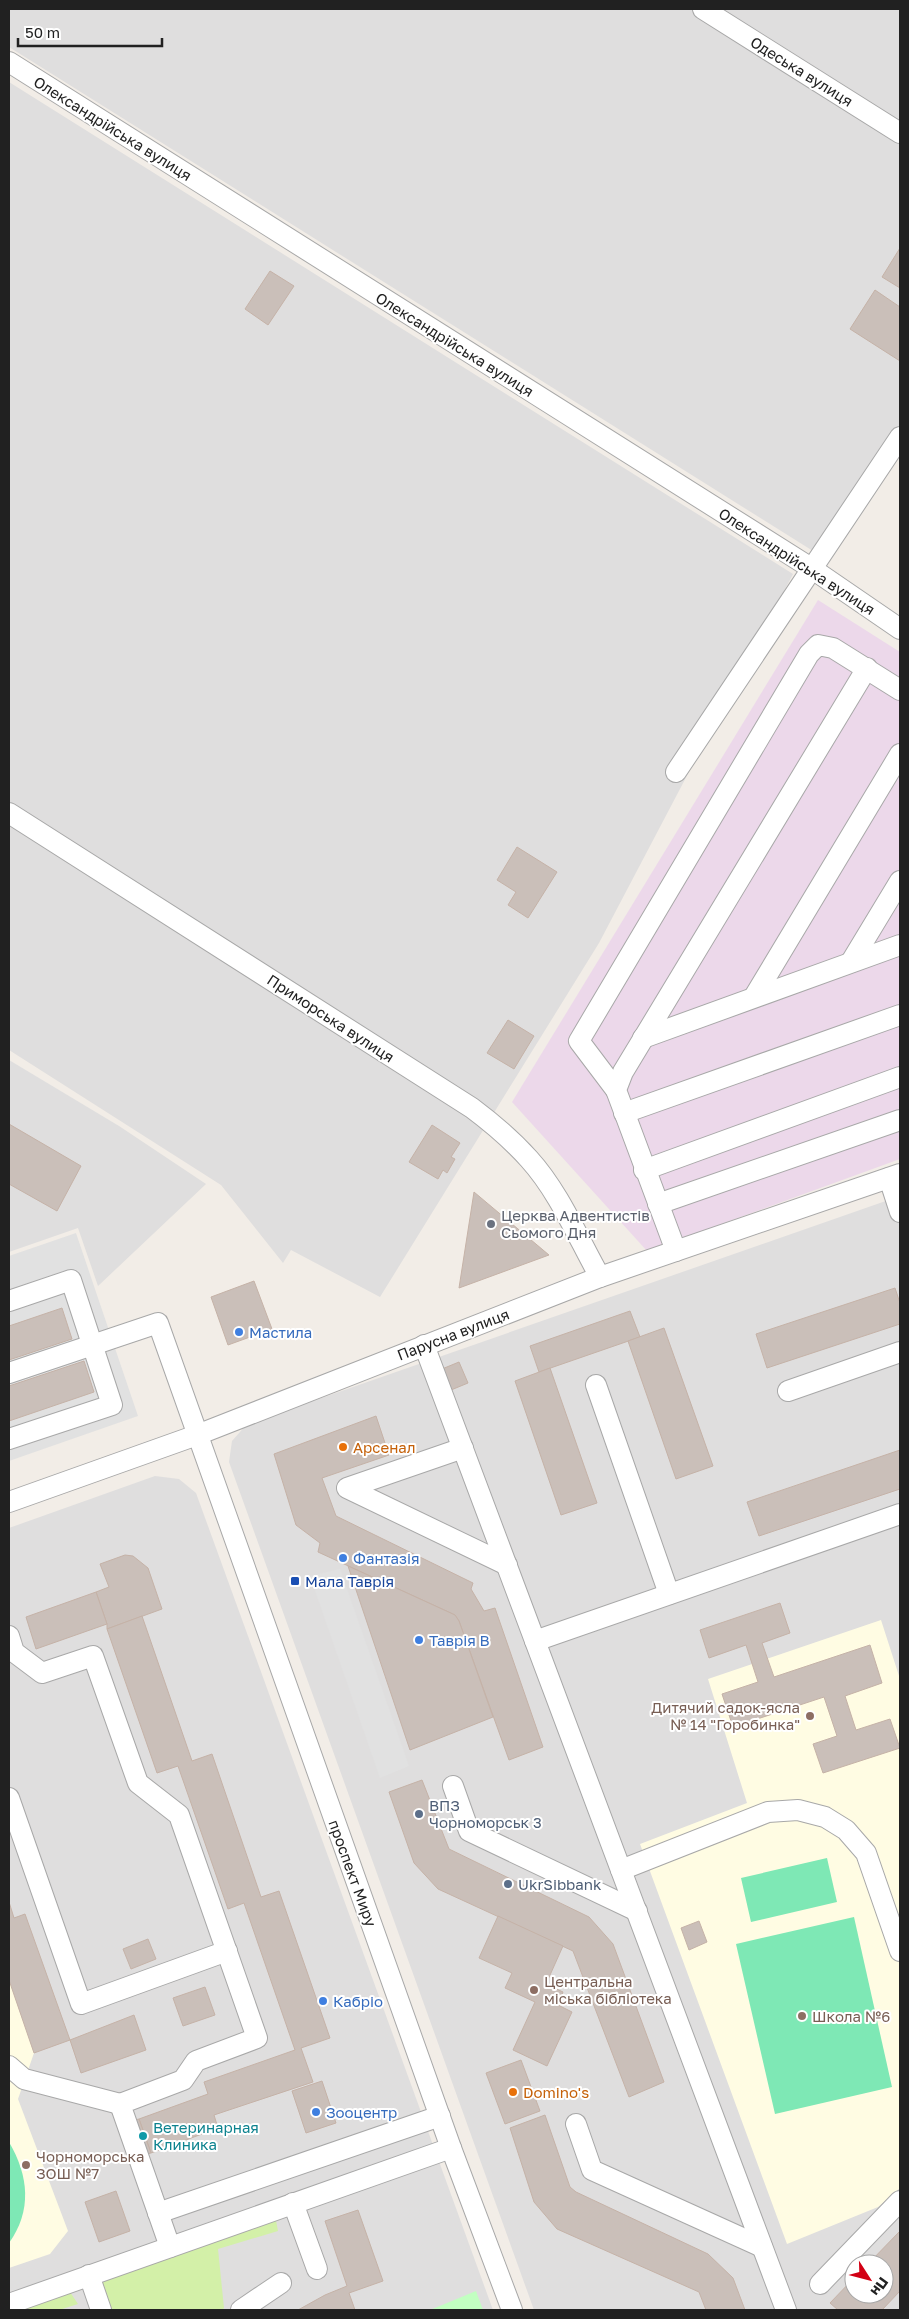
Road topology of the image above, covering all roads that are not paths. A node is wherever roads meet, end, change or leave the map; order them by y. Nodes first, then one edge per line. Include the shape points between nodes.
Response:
1 (703, 9) edge
2 (9, 62) edge
3 (900, 133) edge
4 (900, 437) edge
5 (811, 568) junction
6 (900, 629) edge
7 (867, 668) junction
8 (900, 690) edge
9 (900, 754) edge
10 (676, 772) dead end
11 (9, 813) edge
12 (900, 881) edge
13 (900, 946) edge
14 (851, 962) junction
15 (754, 997) junction
16 (900, 1015) edge
17 (643, 1038) junction
18 (900, 1077) edge
19 (616, 1090) junction
20 (624, 1113) junction
21 (900, 1120) edge
22 (644, 1170) junction
23 (894, 1176) edge
24 (658, 1204) junction
25 (900, 1212) edge
26 (676, 1251) junction
27 (600, 1277) junction
28 (9, 1301) edge
29 (93, 1345) junction
30 (424, 1345) junction
31 (900, 1352) edge
32 (9, 1373) edge
33 (596, 1385) dead end
34 (788, 1391) dead end
35 (197, 1434) junction
36 (9, 1439) edge
37 (463, 1448) junction
38 (9, 1502) edge
39 (900, 1514) edge
40 (506, 1565) junction
41 (669, 1594) junction
42 (535, 1641) junction
43 (11, 1648) edge
44 (452, 1786) dead end
45 (9, 1798) edge
46 (621, 1870) junction
47 (636, 1911) junction
48 (900, 1950) edge
49 (227, 1951) junction
50 (9, 2066) edge
51 (120, 2104) junction
52 (440, 2116) junction
53 (576, 2124) dead end
54 (451, 2148) junction
55 (900, 2201) edge
56 (293, 2203) junction
57 (158, 2213) junction
58 (170, 2247) junction
59 (762, 2247) junction
60 (317, 2269) dead end
61 (89, 2276) junction
62 (281, 2283) dead end
63 (820, 2284) dead end
64 (9, 2304) edge
65 (101, 2310) edge
66 (242, 2310) edge
67 (512, 2310) edge
68 (786, 2310) edge

1 - 3 street, Одеська вулиця
2 - 5 street, Олександрійська вулиця
4 - 5 street
5 - 6 street, Олександрійська вулиця
5 - 10 street
7 - 8 street
7 - 17 street
7 - 19 street via 833,648 818,645 809,654 579,1041
9 - 15 street
11 - 27 street, Приморська вулиця via 486,1118 530,1160 551,1189
12 - 14 street
13 - 14 street
14 - 15 street
15 - 17 street
16 - 20 street
17 - 19 street
18 - 22 street
19 - 20 street
20 - 22 street
21 - 24 street
22 - 24 street
23 - 25 street
23 - 26 street, Парусна вулиця
24 - 26 street
26 - 27 street, Парусна вулиця
27 - 30 street, Парусна вулиця
28 - 29 street via 71,1280
29 - 32 street
29 - 35 street, проспект Миру via 158,1324
29 - 36 street via 112,1405
30 - 35 street, Парусна вулиця
30 - 37 street
31 - 34 street
33 - 41 street
35 - 38 street, Парусна вулиця
35 - 52 street, проспект Миру
37 - 40 street
37 - 40 street via 346,1488
39 - 41 street
40 - 42 street
41 - 42 street
42 - 46 street
43 - 49 street via 42,1673 93,1656 138,1783 179,1814
44 - 47 street via 469,1832
45 - 49 street via 81,2004
46 - 47 street
46 - 48 street via 768,1812 798,1810 825,1817 846,1830 866,1853
47 - 59 street
49 - 51 street via 257,2038 196,2061 183,2080
50 - 51 street via 24,2079
51 - 57 street
52 - 54 street, проспект Миру
52 - 57 street
53 - 59 street via 592,2170
54 - 56 street
54 - 67 street, проспект Миру
55 - 63 street
56 - 58 street
56 - 60 street
57 - 58 street
58 - 61 street
59 - 68 street
61 - 64 street
61 - 65 street
62 - 66 street

